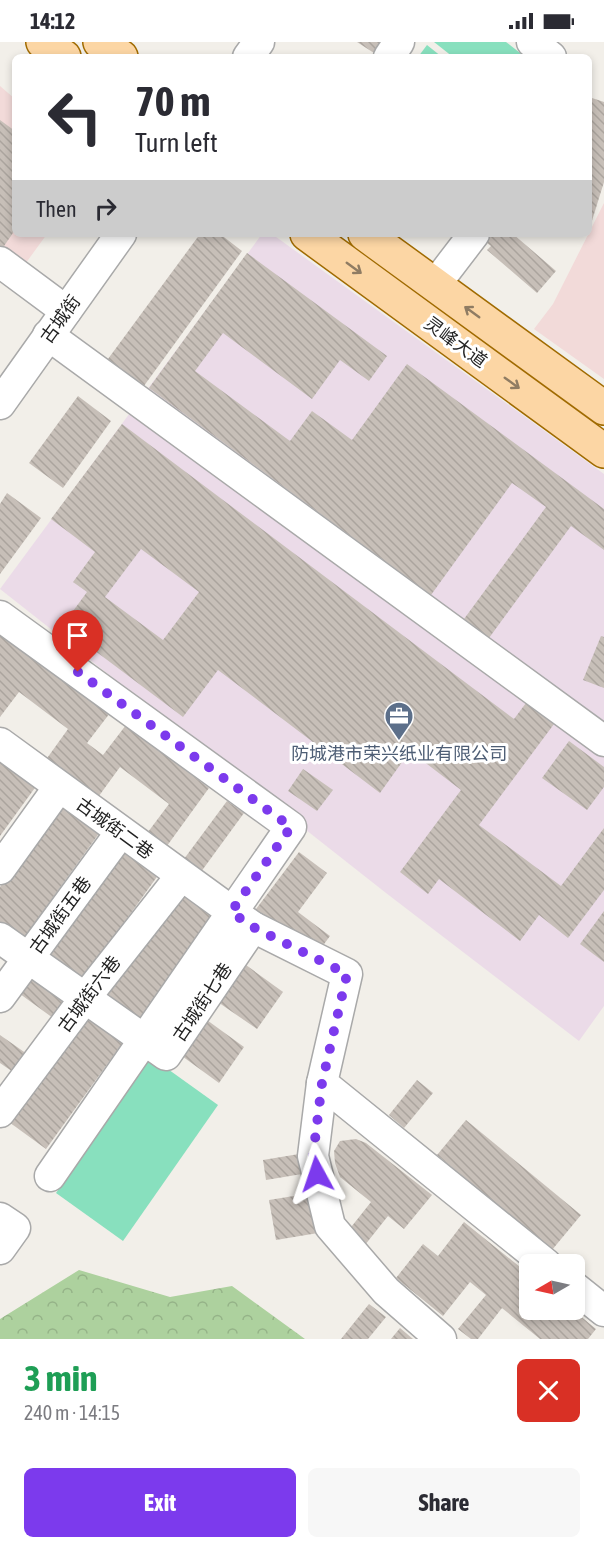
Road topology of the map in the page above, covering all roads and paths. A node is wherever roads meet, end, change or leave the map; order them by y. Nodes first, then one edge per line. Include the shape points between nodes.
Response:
1 (44, 42) edge
2 (100, 42) edge
3 (532, 42) edge
4 (60, 54) edge
5 (117, 54) edge
6 (547, 54) edge
7 (119, 237) edge
8 (311, 237) edge
9 (369, 237) edge
10 (472, 237) edge
11 (0, 262) edge
12 (435, 285) junction
13 (66, 311) junction
14 (48, 335) junction
15 (0, 404) edge
16 (604, 408) edge
17 (604, 451) edge
18 (0, 616) edge
19 (604, 741) edge
20 (0, 743) edge
21 (59, 787) junction
22 (121, 832) junction
23 (0, 869) edge
24 (181, 876) junction
25 (242, 920) junction
26 (0, 938) edge
27 (29, 958) junction
28 (0, 997) edge
29 (85, 998) junction
30 (144, 1040) junction
31 (9, 1081) edge
32 (322, 1083) junction
33 (0, 1112) edge
34 (50, 1176) dead end
35 (0, 1218) edge
36 (0, 1249) edge
37 (534, 1254) edge
38 (585, 1296) edge
39 (604, 1311) edge
40 (441, 1339) edge

1 - 4 main road
2 - 5 main road
3 - 6 street
7 - 13 street, 古城街
8 -> 17 main road, 灵峰大道
9 - 12 main road, 灵峰大道
10 - 12 street
11 - 13 street
16 -> 12 main road, 灵峰大道
13 - 14 street, 古城街
14 - 15 street, 古城街
14 - 19 street
18 - 25 street, 古城街七巷 via 291,827
20 - 21 street, 古城街二巷
21 - 22 street, 古城街二巷
21 - 23 street
22 - 24 street, 古城街二巷
22 - 27 street, 古城街五巷
24 - 25 street, 古城街二巷
24 - 29 street, 古城街六巷
25 - 30 street, 古城街七巷
25 - 32 street, 古城街二巷 via 347,974
26 - 27 street
27 - 28 street, 古城街五巷
27 - 29 street
29 - 30 street
29 - 31 street, 古城街六巷
30 - 34 street, 古城街七巷
31 - 33 street, 古城街六巷
32 - 37 street
32 - 40 street via 313,1156 330,1226 386,1291
35 - 36 street via 15,1228
38 - 39 street

